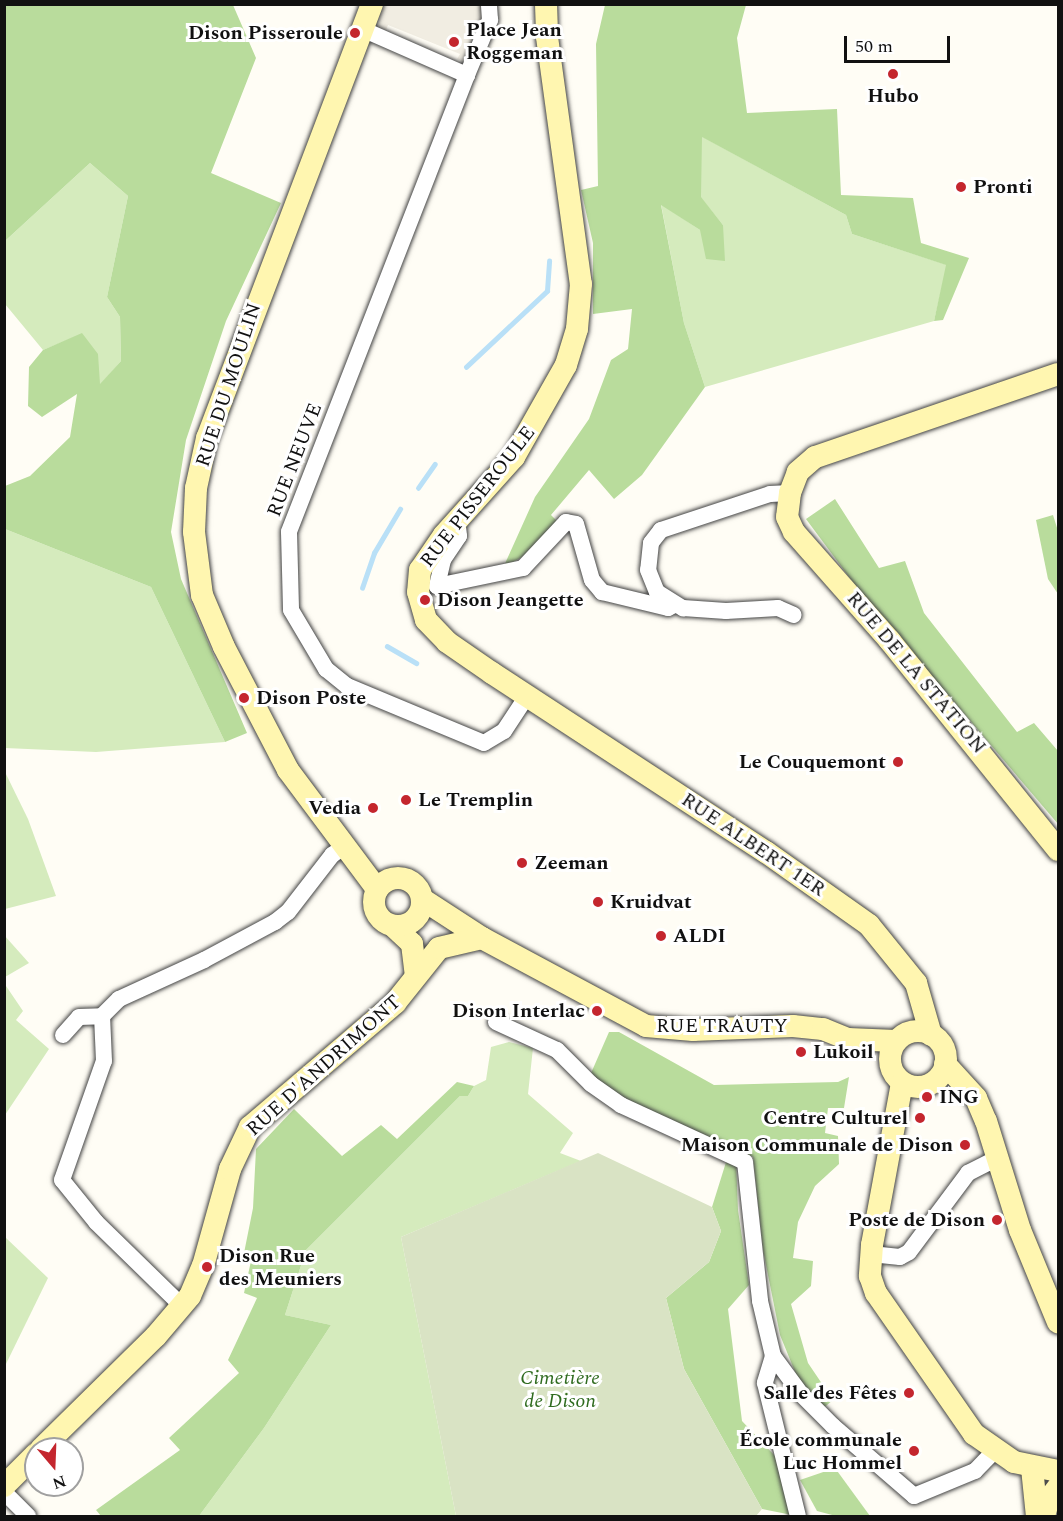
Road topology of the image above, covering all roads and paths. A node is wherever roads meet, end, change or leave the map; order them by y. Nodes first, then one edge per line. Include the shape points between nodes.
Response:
1 (372, 4) edge
2 (489, 4) edge
3 (546, 4) edge
4 (362, 29) junction
5 (467, 75) junction
6 (1059, 375) edge
7 (790, 493) junction
8 (457, 519) junction
9 (674, 604) junction
10 (794, 615) dead end
11 (527, 696) junction
12 (339, 850) junction
13 (1059, 850) edge
14 (377, 889) junction
15 (422, 899) junction
16 (403, 924) junction
17 (478, 936) junction
18 (416, 976) junction
19 (102, 1016) junction
20 (496, 1022) dead end
21 (63, 1035) dead end
22 (932, 1035) junction
23 (848, 1039) junction
24 (896, 1041) junction
25 (945, 1064) junction
26 (896, 1074) junction
27 (999, 1157) junction
28 (871, 1249) junction
29 (182, 1306) junction
30 (1059, 1322) edge
31 (773, 1356) junction
32 (53, 1437) edge
33 (994, 1451) junction
34 (24, 1466) edge
35 (1032, 1468) junction
36 (1059, 1471) edge
37 (4, 1486) edge
38 (1059, 1487) edge
39 (4, 1492) edge
40 (28, 1516) edge
41 (798, 1516) edge
42 (1037, 1516) edge
43 (1044, 1516) edge

1 - 4 main road
2 - 5 street via 490,20
3 - 8 main road, RUE PISSEROULE via 581,284 577,329 566,365 540,416 514,457
4 - 5 street
4 - 12 main road, RUE DU MOULIN via 207,438 196,489 194,532 202,595 224,647 288,770
5 - 11 street, RUE NEUVE via 289,532 291,610 326,669 347,686 466,737 484,743 493,741
6 - 7 main road via 826,451 806,464
7 - 9 street via 760,497 662,530 651,543 648,570 657,592
7 - 13 main road, RUE DE LA STATION via 788,517 794,532 905,659
8 - 9 street via 459,537 443,560 437,586 523,568 566,522 576,524 592,580 602,592 668,608
8 - 11 main road, RUE PISSEROULE via 420,570 418,592 426,620 447,642
9 - 10 street via 698,611 778,608
11 - 22 main road, RUE ALBERT 1ER via 766,852 869,925 915,983
12 - 14 main road, RUE DU MOULIN
12 - 19 street via 288,912 275,922 119,999
14 - 15 main road via 390,879 407,880
14 - 16 main road via 374,909 381,920
15 - 16 main road
15 - 17 main road, RUE TRAUTY
16 - 17 main road, RUE TRAUTY
16 - 18 main road, RUE D'ANDRIMONT via 412,944
17 - 18 main road, RUE D'ANDRIMONT via 439,948
17 - 23 main road, RUE TRAUTY via 646,1026 693,1030 793,1026 823,1029
18 - 29 main road, RUE D'ANDRIMONT via 392,1007 244,1135 203,1266
19 - 21 street via 79,1017
19 - 29 street via 104,1061 62,1180 96,1222
20 - 31 street via 557,1050 591,1084 621,1106 745,1162 760,1301
22 - 24 main road, RUE TRAUTY via 909,1032
22 - 25 main road via 943,1047
23 - 24 main road, RUE TRAUTY
23 - 26 main road, RUE TRAUTY
24 - 26 main road
25 - 26 main road via 929,1085 910,1087
25 - 27 main road via 976,1098
26 - 28 main road
27 - 28 street via 968,1173 909,1252 900,1257
27 - 30 main road via 1020,1230
28 - 33 main road via 870,1276 876,1293 974,1434
29 - 32 main road, RUE D'ANDRIMONT
31 - 33 street via 801,1394 833,1426 914,1496 975,1471
31 - 41 street via 765,1383
33 - 35 main road
34 - 37 main road
35 - 36 main road
35 - 42 main road
38 - 43 main road via 1049,1499
39 - 40 street

